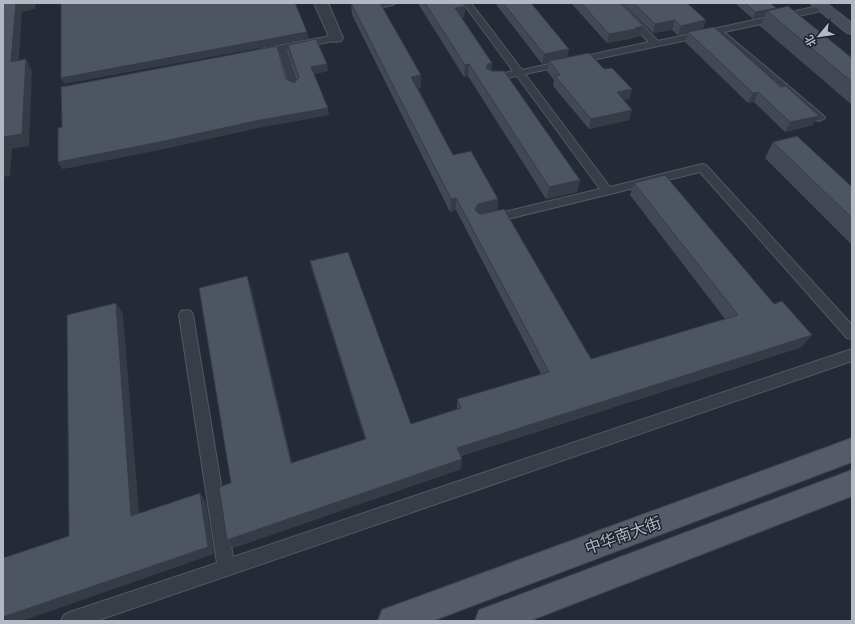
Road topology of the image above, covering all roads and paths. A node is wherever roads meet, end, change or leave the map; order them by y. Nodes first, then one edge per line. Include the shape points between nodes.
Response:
1 (320, 3) edge
2 (392, 3) edge
3 (467, 3) edge
4 (615, 3) edge
5 (824, 5) edge
6 (364, 8) edge
7 (852, 17) edge
8 (718, 30) junction
9 (852, 30) edge
10 (336, 38) joint
11 (655, 43) junction
12 (282, 48) junction
13 (251, 54) edge
14 (519, 73) junction
15 (491, 79) edge
16 (294, 85) edge
17 (820, 118) dead end
18 (607, 191) junction
19 (481, 221) edge
20 (186, 315) dead end
21 (852, 334) edge
22 (852, 355) edge
23 (852, 450) edge
24 (852, 483) edge
25 (226, 568) junction
26 (70, 621) edge
27 (394, 621) edge
28 (490, 621) edge

1 - 10 street
2 - 6 lane
3 - 14 lane
4 - 11 lane
5 - 7 main road
5 - 8 lane
5 - 9 main road
8 - 11 lane
8 - 17 lane
10 - 12 lane
11 - 14 lane
12 - 13 lane
12 - 16 lane
14 - 15 lane
14 - 18 lane
18 - 19 lane
18 - 21 lane via 702,168
20 - 25 lane
22 - 25 lane
23 - 27 main road, 中华南大街
24 - 28 main road
25 - 26 lane

